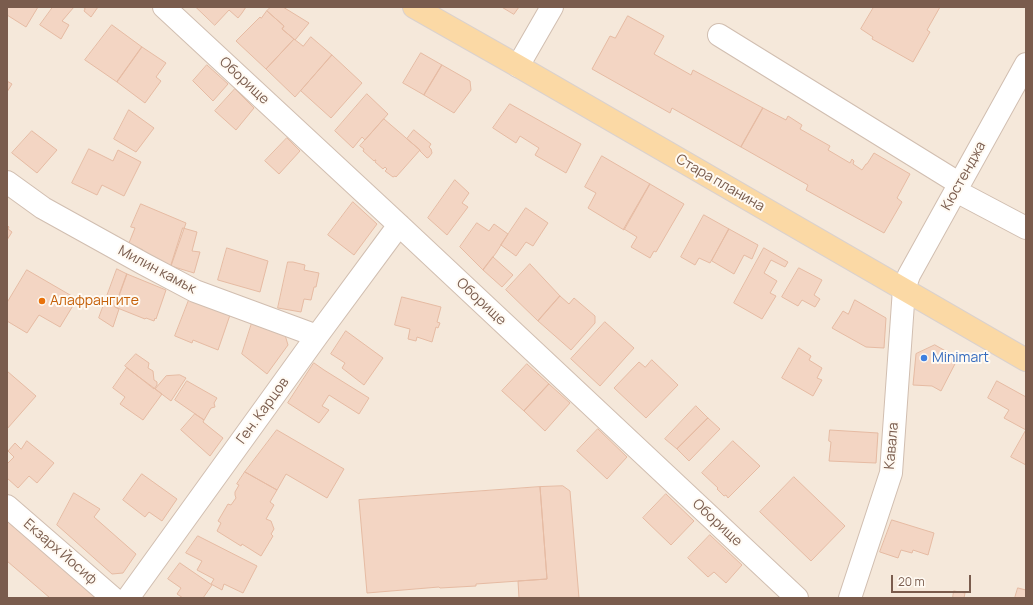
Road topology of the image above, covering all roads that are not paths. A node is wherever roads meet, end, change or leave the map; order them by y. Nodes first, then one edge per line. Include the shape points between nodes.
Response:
1 (164, 7) edge
2 (414, 7) edge
3 (552, 7) edge
4 (719, 35) dead end
5 (1026, 64) edge
6 (518, 66) junction
7 (7, 182) edge
8 (958, 187) junction
9 (399, 225) junction
10 (1026, 228) edge
11 (904, 289) junction
12 (317, 336) junction
13 (1026, 360) edge
14 (7, 506) edge
15 (113, 598) edge
16 (128, 598) edge
17 (796, 598) edge
18 (850, 598) edge

1 - 9 street, Оборище
2 - 6 main road, Стара планина
3 - 6 street
4 - 8 street
5 - 8 street, Кюстенджа
6 - 11 main road, Стара планина
7 - 12 street, Милин камък via 43,208 195,291
8 - 10 street
8 - 11 street, Кюстенджа via 909,275
9 - 12 street, Ген. Карцов
9 - 17 street, Оборище
11 - 13 main road, Стара планина
11 - 18 street, Кавала via 891,473
12 - 16 street, Ген. Карцов
14 - 15 street, Екзарх Йосиф

